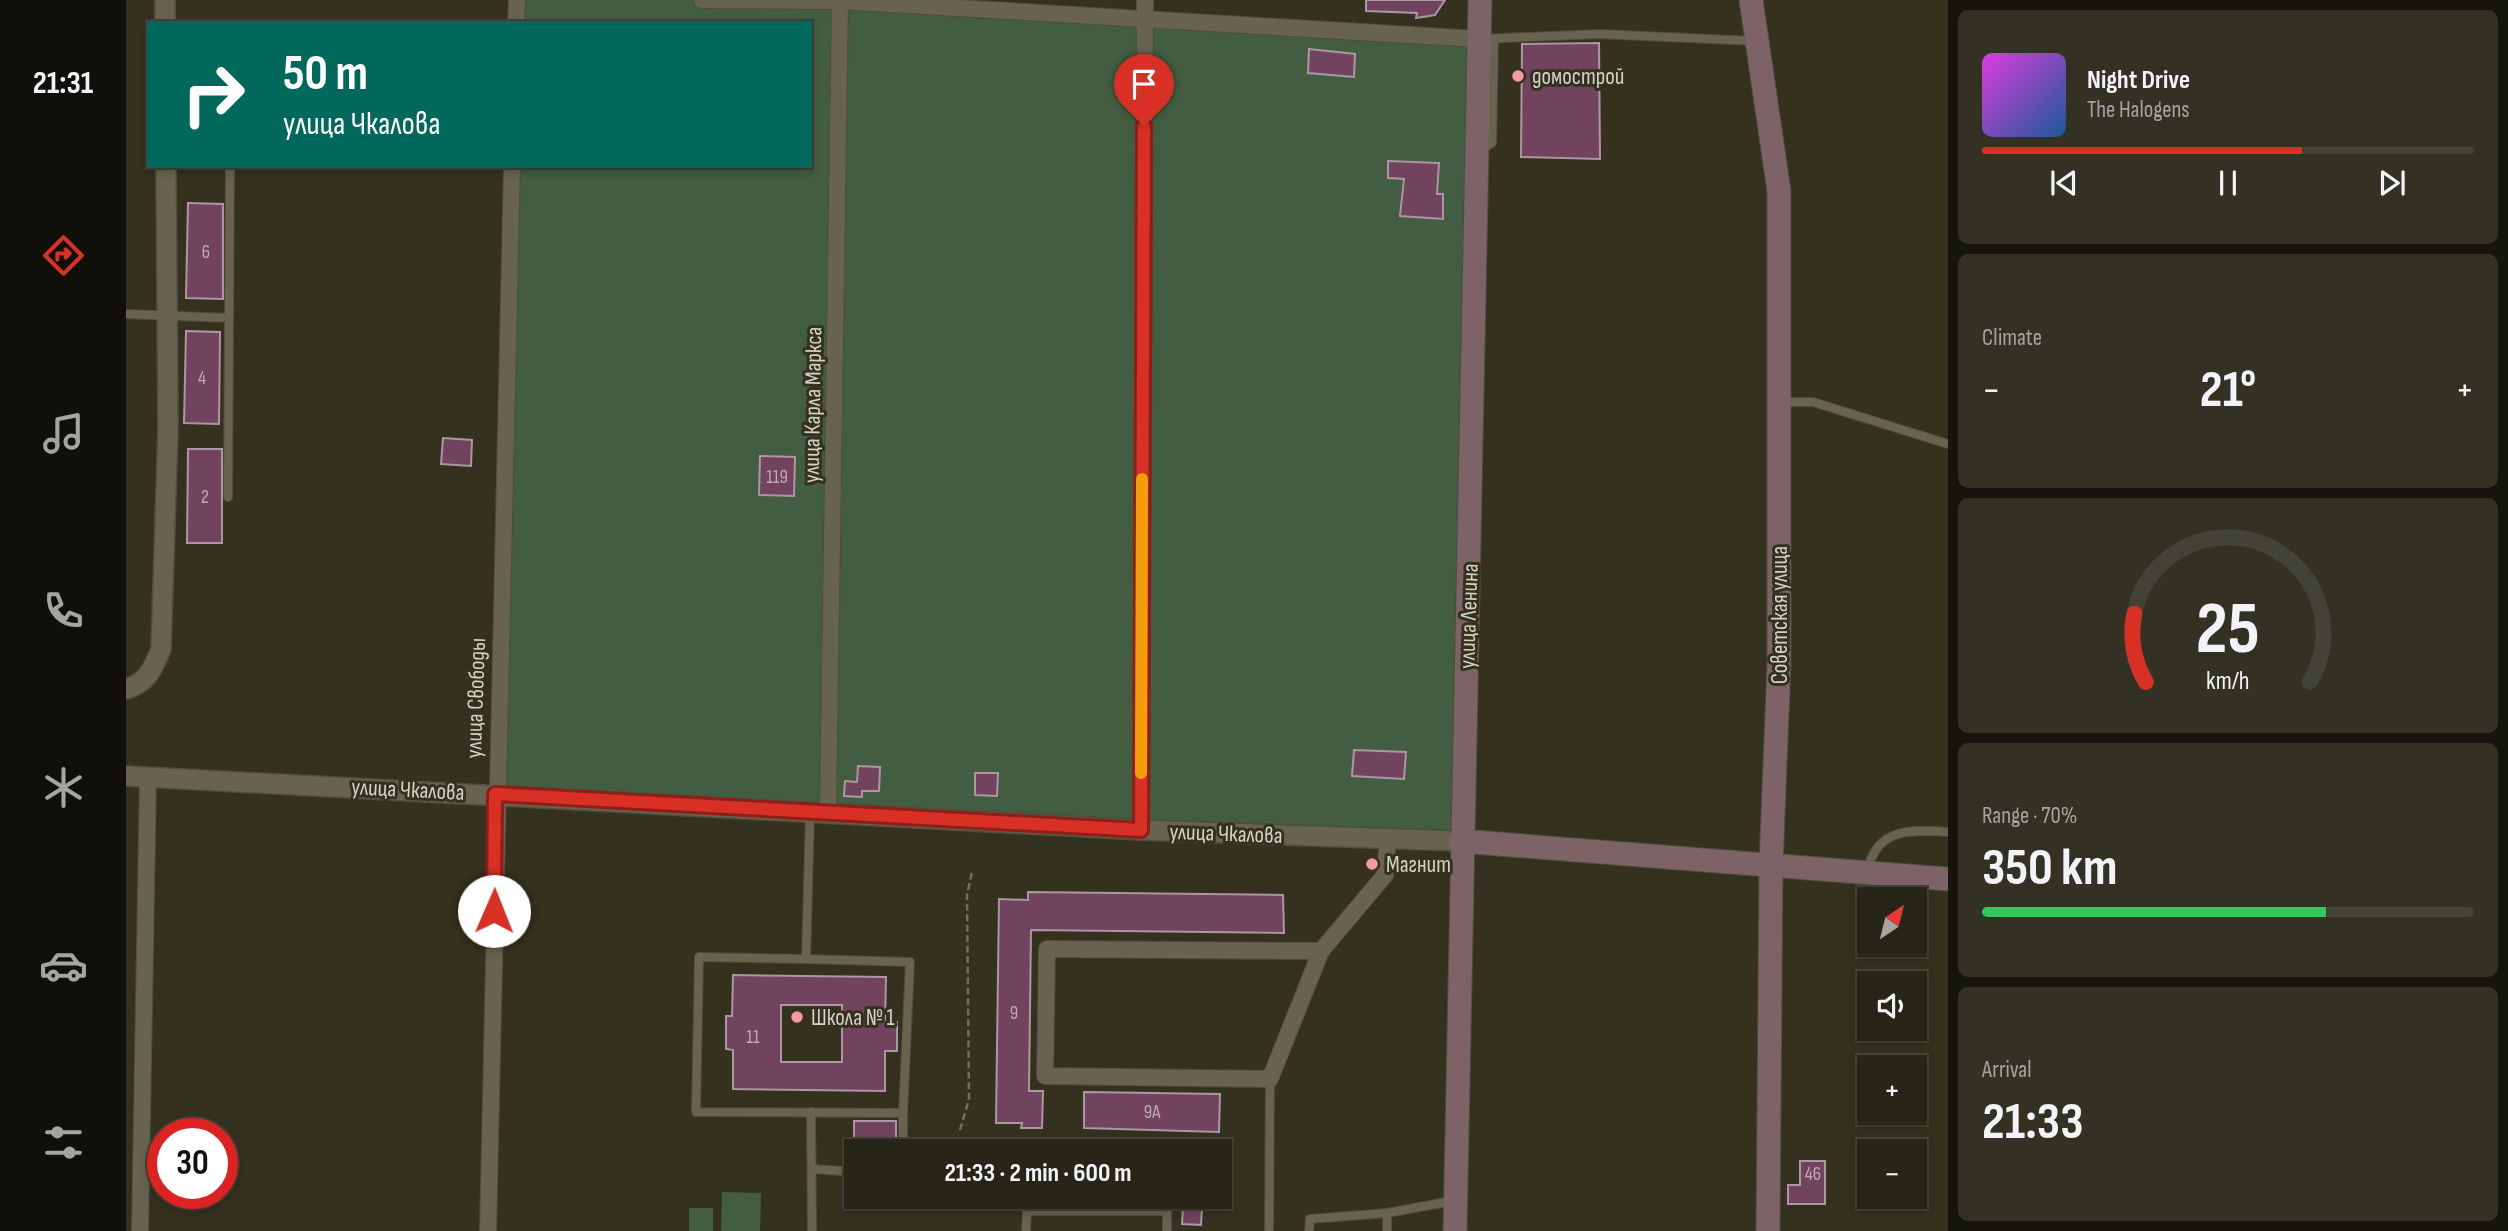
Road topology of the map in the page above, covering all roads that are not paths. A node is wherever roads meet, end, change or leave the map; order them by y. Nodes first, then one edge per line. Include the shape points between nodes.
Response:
1 (165, 0) edge
2 (517, 0) edge
3 (702, 0) edge
4 (1145, 0) edge
5 (1480, 0) edge
6 (1751, 0) edge
7 (841, 1) edge
8 (1144, 18) junction
9 (165, 21) edge
10 (516, 21) edge
11 (1486, 39) junction
12 (1756, 41) junction
13 (166, 168) edge
14 (230, 168) edge
15 (512, 168) edge
16 (126, 314) edge
17 (167, 316) junction
18 (229, 318) junction
19 (1780, 402) junction
20 (1948, 444) edge
21 (228, 497) dead end
22 (126, 690) edge
23 (126, 776) edge
24 (148, 777) junction
25 (495, 794) junction
26 (819, 811) junction
27 (1141, 830) junction
28 (1948, 832) edge
29 (1388, 839) junction
30 (1460, 841) junction
31 (1771, 864) junction
32 (1866, 875) junction
33 (1948, 879) edge
34 (1321, 951) junction
35 (806, 960) junction
36 (1270, 1080) junction
37 (811, 1112) junction
38 (903, 1113) junction
39 (903, 1139) edge
40 (813, 1169) junction
41 (844, 1171) edge
42 (1455, 1200) junction
43 (1387, 1213) junction
44 (140, 1231) edge
45 (488, 1231) edge
46 (812, 1231) edge
47 (1026, 1231) edge
48 (1167, 1231) edge
49 (1269, 1231) edge
50 (1309, 1231) edge
51 (1387, 1231) edge
52 (1455, 1231) edge
53 (1768, 1231) edge

1 - 9 street
2 - 10 street
3 - 7 street
4 - 8 street
5 - 11 main road, улица Ленина
6 - 12 main road, Советская улица
7 - 8 street
7 - 26 street, улица Карла Маркса
8 - 11 street
8 - 27 street
11 - 12 lane via 1599,34
11 - 30 main road, улица Ленина via 1477,153
12 - 19 main road, Советская улица via 1779,191
13 - 17 street
14 - 18 lane
15 - 25 street, улица Свободы
16 - 17 lane
17 - 18 lane
17 - 22 street via 160,649 140,685
18 - 21 lane
19 - 20 lane via 1813,402
19 - 31 main road, Советская улица via 1779,664
23 - 24 street, улица Чкалова
24 - 25 street, улица Чкалова
24 - 44 street
25 - 26 street, улица Чкалова
25 - 45 street, улица Свободы
26 - 27 street, улица Чкалова
26 - 35 lane
27 - 29 street, улица Чкалова
28 - 32 lane via 1918,831 1882,840 1872,851
29 - 30 street, улица Чкалова
29 - 34 street via 1385,875
30 - 31 main road, улица Чкалова
30 - 42 main road, улица Ленина
31 - 32 main road, улица Чкалова
31 - 53 main road, Советская улица
32 - 33 main road, улица Чкалова
34 - 36 street
34 - 36 street via 1046,949 1045,1076
35 - 37 lane via 699,957 696,1112
35 - 38 lane via 910,962
36 - 49 lane
37 - 38 lane
37 - 40 lane
38 - 39 lane
40 - 41 lane
40 - 46 lane
42 - 43 lane
42 - 52 main road, улица Ленина
43 - 50 lane via 1310,1219
43 - 51 lane
47 - 48 lane via 1027,1211 1167,1211

